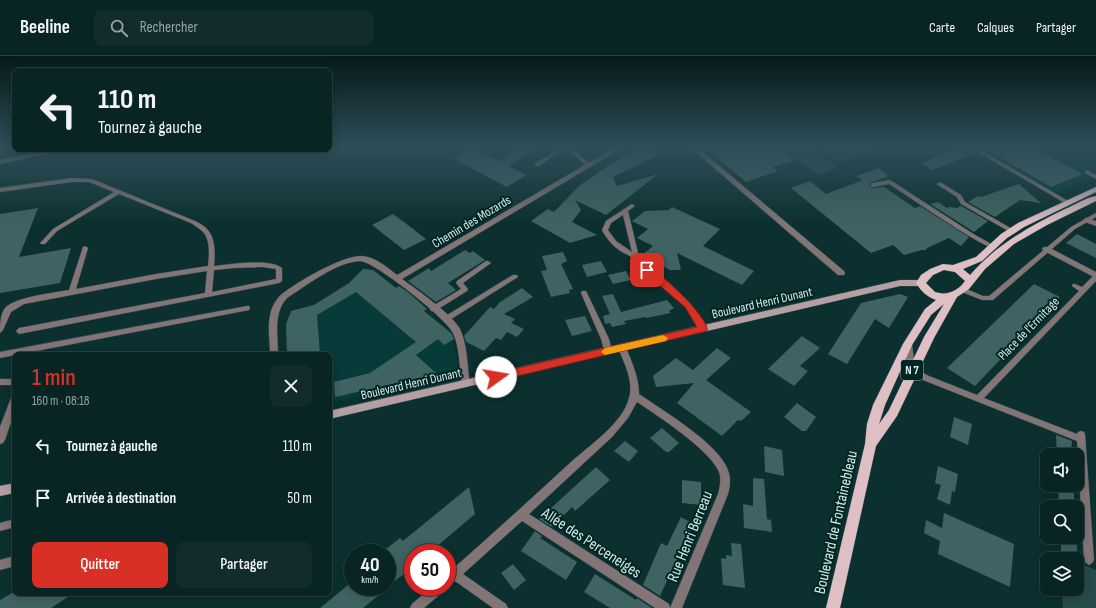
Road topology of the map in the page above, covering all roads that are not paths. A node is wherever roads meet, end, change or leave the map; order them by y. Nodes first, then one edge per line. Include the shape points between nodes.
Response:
1 (576, 174) edge
2 (724, 174) edge
3 (1018, 174) edge
4 (940, 184) dead end
5 (873, 185) dead end
6 (1096, 189) edge
7 (0, 190) edge
8 (119, 191) junction
9 (1096, 198) edge
10 (1067, 202) junction
11 (632, 206) dead end
12 (625, 211) junction
13 (1096, 215) edge
14 (1087, 220) junction
15 (1096, 224) edge
16 (1012, 231) junction
17 (43, 243) dead end
18 (993, 247) junction
19 (85, 248) dead end
20 (1046, 249) junction
21 (636, 257) junction
22 (488, 263) dead end
23 (210, 268) junction
24 (955, 268) junction
25 (841, 273) dead end
26 (1096, 276) edge
27 (515, 277) dead end
28 (397, 278) junction
29 (970, 281) junction
30 (921, 283) junction
31 (1075, 286) dead end
32 (964, 290) junction
33 (1083, 290) junction
34 (71, 293) junction
35 (584, 293) dead end
36 (208, 295) junction
37 (949, 297) junction
38 (247, 308) dead end
39 (433, 308) junction
40 (446, 319) junction
41 (704, 329) junction
42 (0, 330) edge
43 (19, 331) dead end
44 (908, 344) junction
45 (622, 348) junction
46 (608, 351) junction
47 (16, 352) edge
48 (274, 352) edge
49 (12, 353) edge
50 (0, 355) edge
51 (912, 371) junction
52 (0, 382) edge
53 (12, 382) edge
54 (466, 384) junction
55 (635, 396) junction
56 (978, 398) junction
57 (12, 406) edge
58 (332, 414) edge
59 (0, 440) edge
60 (871, 444) junction
61 (12, 489) edge
62 (0, 491) edge
63 (522, 515) junction
64 (12, 524) edge
65 (0, 527) edge
66 (1089, 560) dead end
67 (12, 562) edge
68 (0, 565) edge
69 (456, 574) edge
70 (456, 581) edge
71 (430, 596) edge
72 (416, 608) edge
73 (502, 608) edge
74 (665, 608) edge
75 (676, 608) edge
76 (832, 608) edge

1 - 28 street, Chemin des Mozards
2 - 25 street
3 - 10 lane
4 - 16 lane via 959,196 963,203
5 - 18 lane via 890,182
6 - 10 main road
7 - 8 lane via 90,180
8 - 17 lane via 55,230
8 - 23 lane via 193,222 205,230 211,241
9 - 29 main road, N 7 via 1013,241
10 - 16 main road
11 - 12 lane
12 - 21 lane
12 - 21 lane via 608,222 605,230 621,249
13 - 14 lane
14 - 15 street
14 - 20 lane
16 - 18 main road
18 - 24 main road via 979,259
19 - 34 lane
20 - 26 street
20 - 32 lane via 991,298 982,298
21 - 41 lane via 654,277 688,305
22 - 39 lane via 459,283 465,289
23 - 34 lane
23 - 36 lane
23 - 36 lane via 271,264 279,268 279,281
24 - 29 main road via 963,272
24 - 30 main road via 940,268 925,277
26 - 33 lane, Place de l'Ermitage
27 - 40 lane
28 - 39 street
28 - 48 street via 370,260 349,260 280,299 275,307
29 - 32 main road, N 7
30 - 37 main road via 928,292
30 - 41 main road, Boulevard Henri Dunant via 900,283
31 - 33 lane
32 - 37 main road, N 7
33 - 56 lane, Place de l'Ermitage
34 - 42 lane via 22,302 8,310
35 - 46 lane
36 - 43 lane
37 - 44 main road, Boulevard de Fontainebleau / N 7 via 928,312
37 - 51 main road, Boulevard de Fontainebleau / N 7
38 - 47 lane
39 - 40 street
40 - 54 street via 456,329
41 - 45 main road, Boulevard Henri Dunant
44 - 51 lane
44 - 60 main road, Boulevard de Fontainebleau / N 7 via 879,405 873,424
45 - 46 main road, Boulevard Henri Dunant
45 - 55 street
46 - 54 main road, Boulevard Henri Dunant
49 - 50 lane
51 - 56 lane
51 - 60 main road, Boulevard de Fontainebleau / N 7 via 893,413
52 - 53 street
54 - 58 main road, Boulevard Henri Dunant
55 - 63 street via 629,410 617,425
55 - 75 street, Rue Henri Berreau via 712,455 721,466 726,480 724,494
56 - 66 lane via 1081,436
57 - 59 street
60 - 76 main road, Boulevard de Fontainebleau / N 7 via 854,525
61 - 62 main road
63 - 69 street
63 - 74 street, Allée des Perceneiges
64 - 65 lane
67 - 68 lane
70 - 73 street
71 - 72 street

